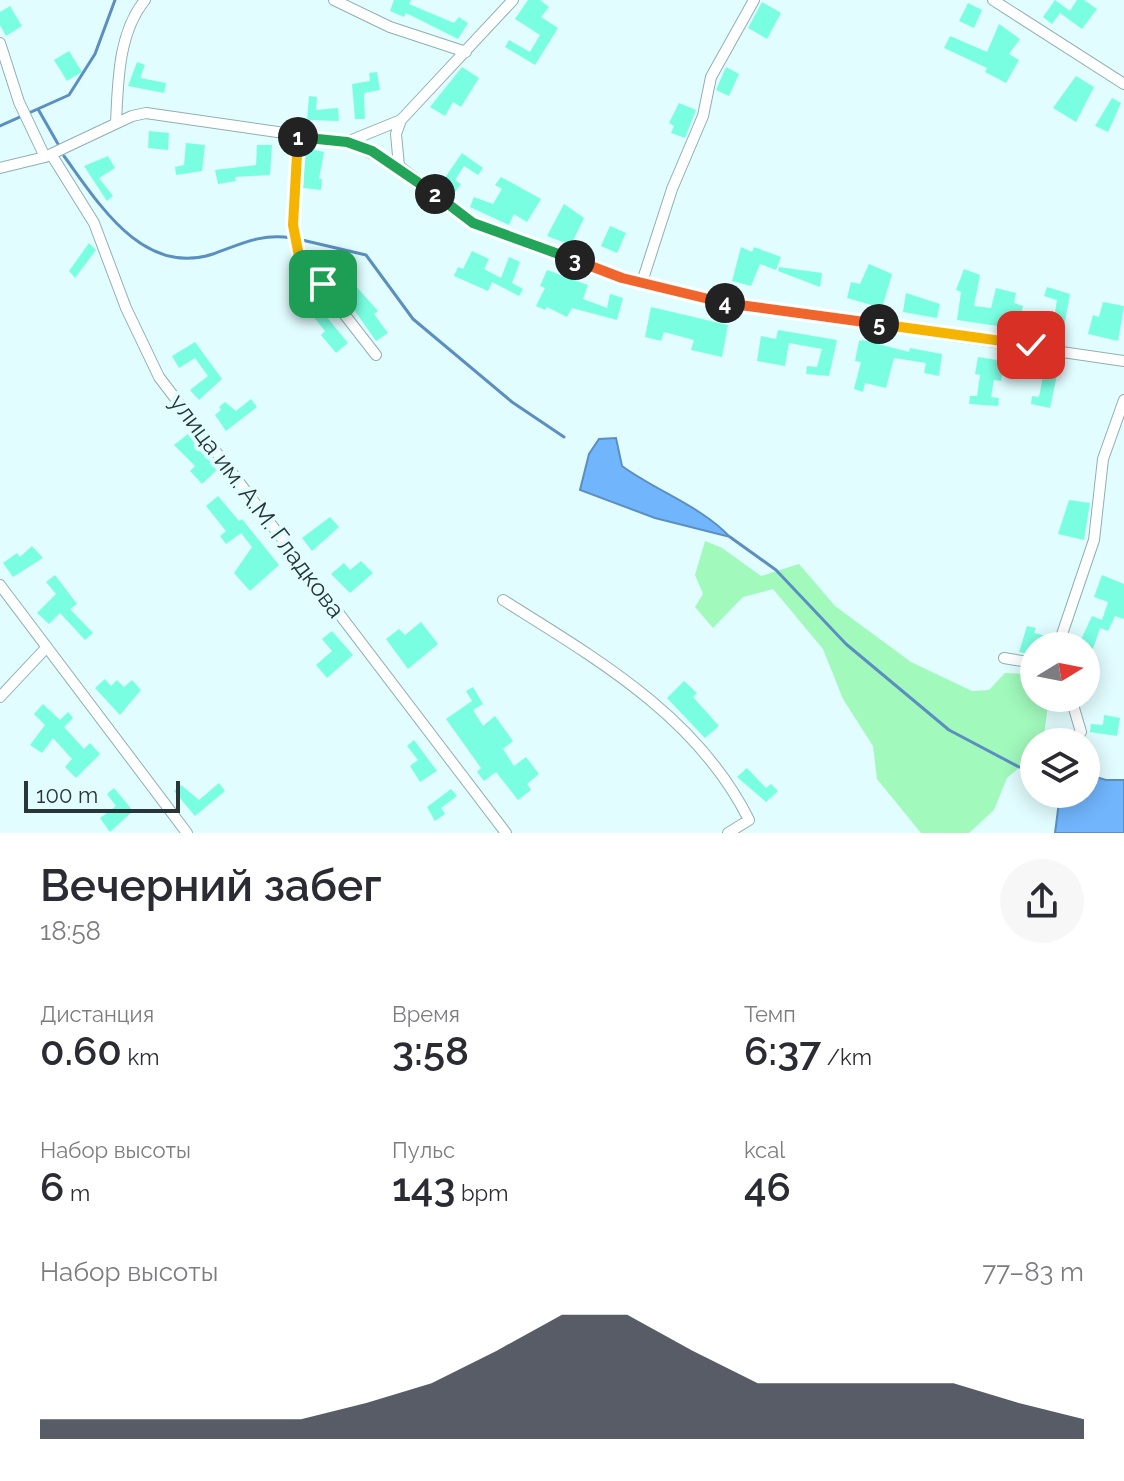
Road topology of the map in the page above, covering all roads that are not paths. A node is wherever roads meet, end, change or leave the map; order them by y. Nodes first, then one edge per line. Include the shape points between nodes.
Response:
1 (145, 0) edge
2 (334, 0) edge
3 (513, 0) edge
4 (754, 0) edge
5 (993, 0) edge
6 (0, 43) edge
7 (466, 52) junction
8 (1124, 84) edge
9 (401, 120) junction
10 (116, 123) junction
11 (298, 134) junction
12 (347, 142) junction
13 (48, 155) junction
14 (399, 166) junction
15 (0, 168) edge
16 (642, 282) junction
17 (376, 355) dead end
18 (1124, 361) edge
19 (1124, 400) edge
20 (0, 585) edge
21 (503, 600) dead end
22 (1063, 632) edge
23 (45, 649) junction
24 (1004, 658) dead end
25 (1020, 661) edge
26 (0, 697) edge
27 (187, 833) edge
28 (506, 833) edge
29 (728, 833) edge

1 - 10 street via 133,15 119,69
2 - 7 street via 390,27
3 - 7 street
4 - 16 street via 711,77 703,116
5 - 8 street
6 - 13 street, улица им. А.М. Гладкова via 29,127
7 - 9 street
9 - 12 street
9 - 14 street via 396,134
10 - 11 street via 146,113
10 - 13 street
11 - 12 street
11 - 17 street via 293,225 299,256
12 - 14 street
13 - 15 street
13 - 28 street, улица им. А.М. Гладкова via 94,223 159,377
14 - 16 street via 473,223
16 - 18 street via 713,301
19 - 22 street via 1103,459 1094,540
20 - 23 street
21 - 29 street via 617,671 690,735 749,820
23 - 26 street
23 - 27 street
24 - 25 street

